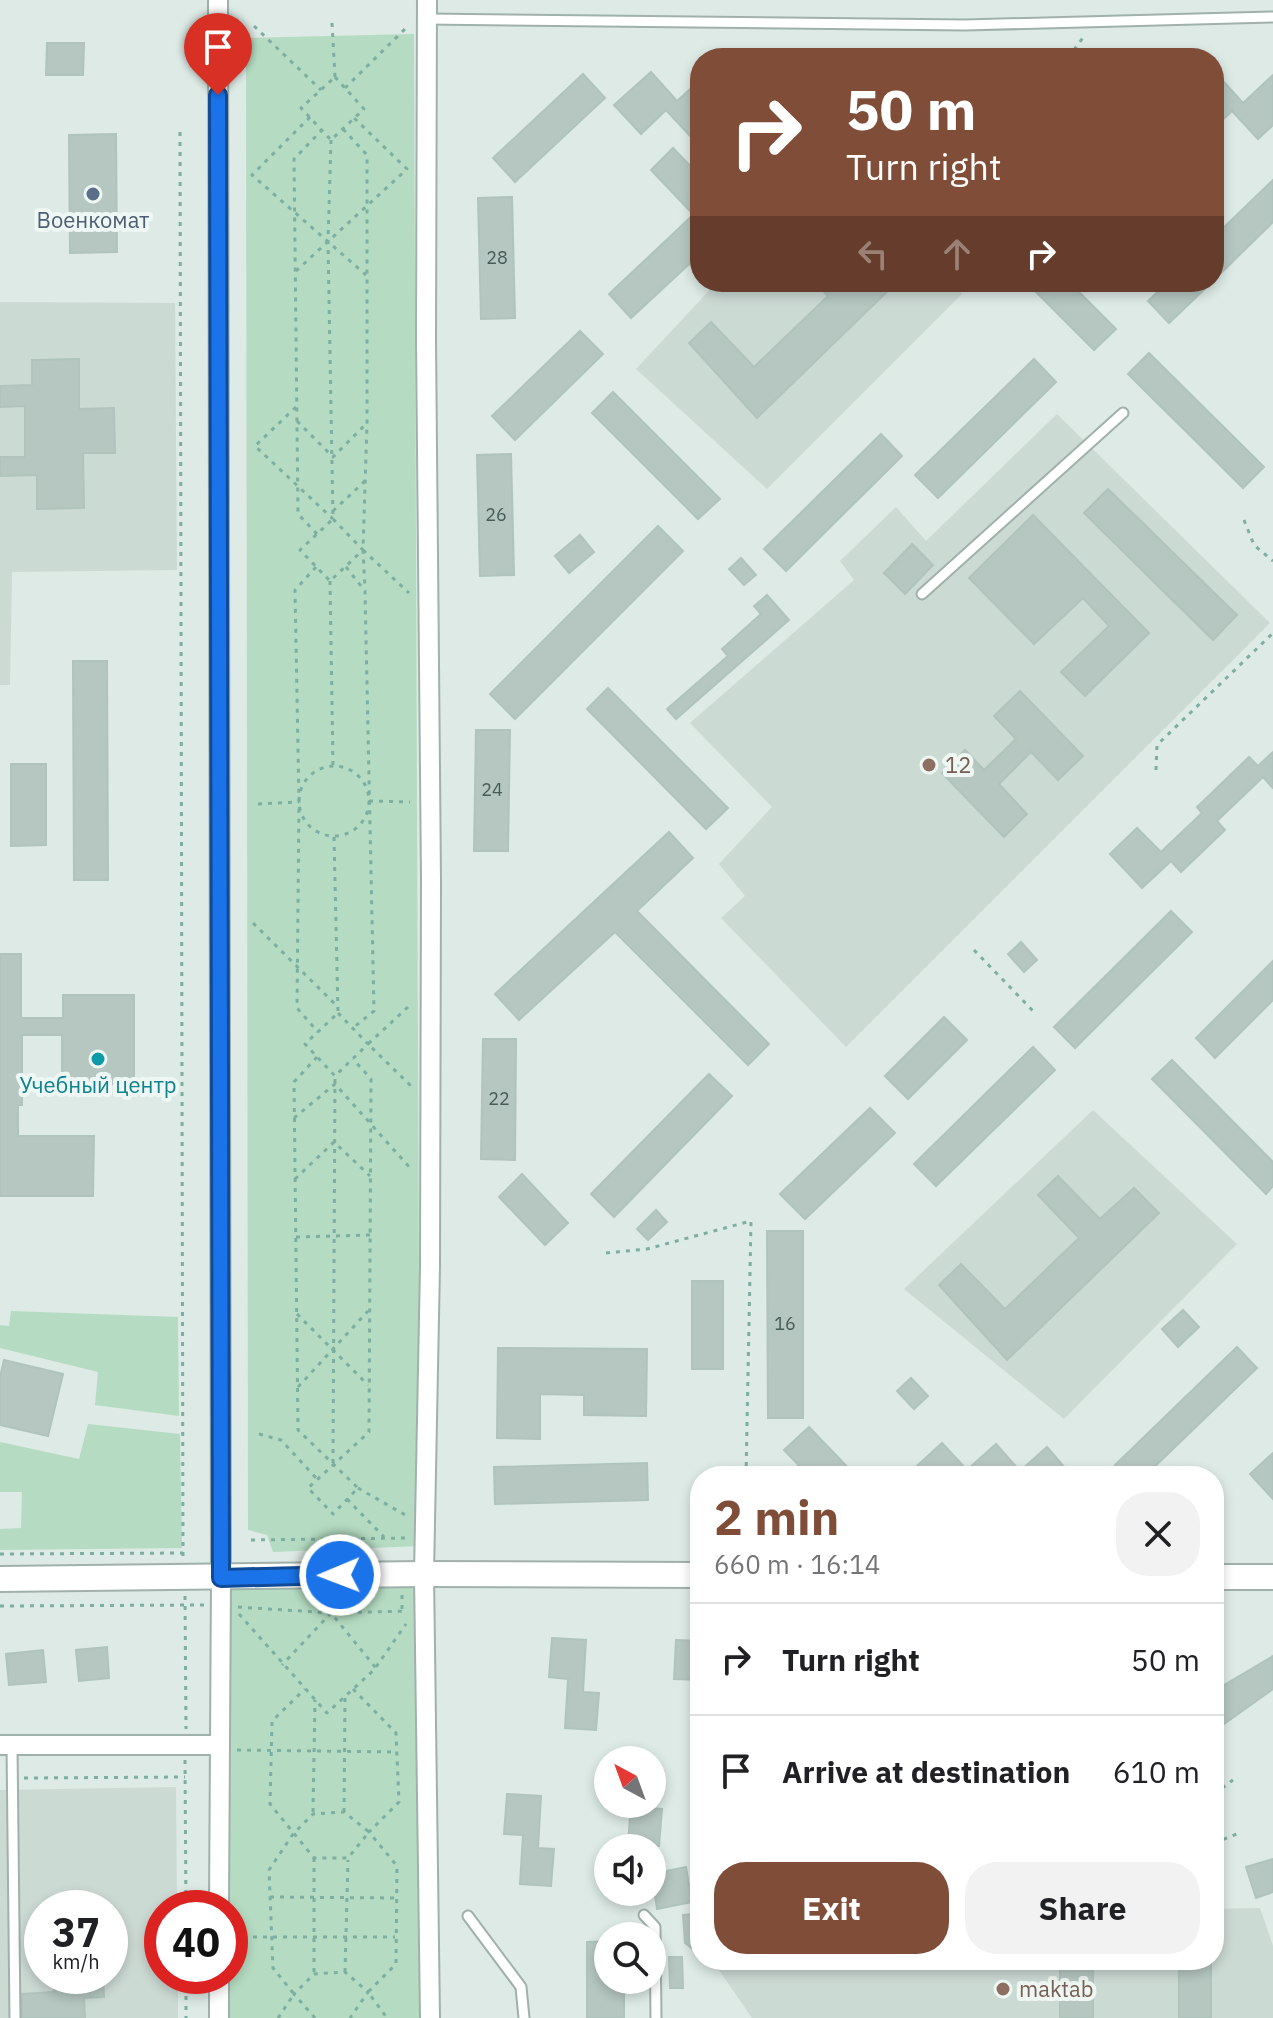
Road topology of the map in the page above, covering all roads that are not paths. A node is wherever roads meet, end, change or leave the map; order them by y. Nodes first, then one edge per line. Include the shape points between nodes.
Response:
1 (218, 0) edge
2 (427, 10) edge
3 (1273, 17) edge
4 (1123, 413) dead end
5 (922, 594) dead end
6 (424, 1574) junction
7 (690, 1575) edge
8 (1224, 1577) edge
9 (1273, 1577) edge
10 (221, 1578) junction
11 (0, 1579) edge
12 (6, 1745) edge
13 (218, 1745) junction
14 (219, 1890) edge
15 (644, 1915) dead end
16 (468, 1916) dead end
17 (219, 1994) edge
18 (15, 2018) edge
19 (219, 2018) edge
20 (430, 2018) edge
21 (524, 2018) edge
22 (656, 2018) edge

1 - 10 street
2 - 3 lane via 965,25
2 - 6 street via 431,895
4 - 5 lane
6 - 7 street
6 - 10 street
6 - 20 street
8 - 9 street
10 - 11 street
10 - 13 street
12 - 13 street
12 - 18 lane via 12,1778
13 - 14 street
15 - 22 lane via 655,1927
16 - 21 lane via 521,1987
17 - 19 street

